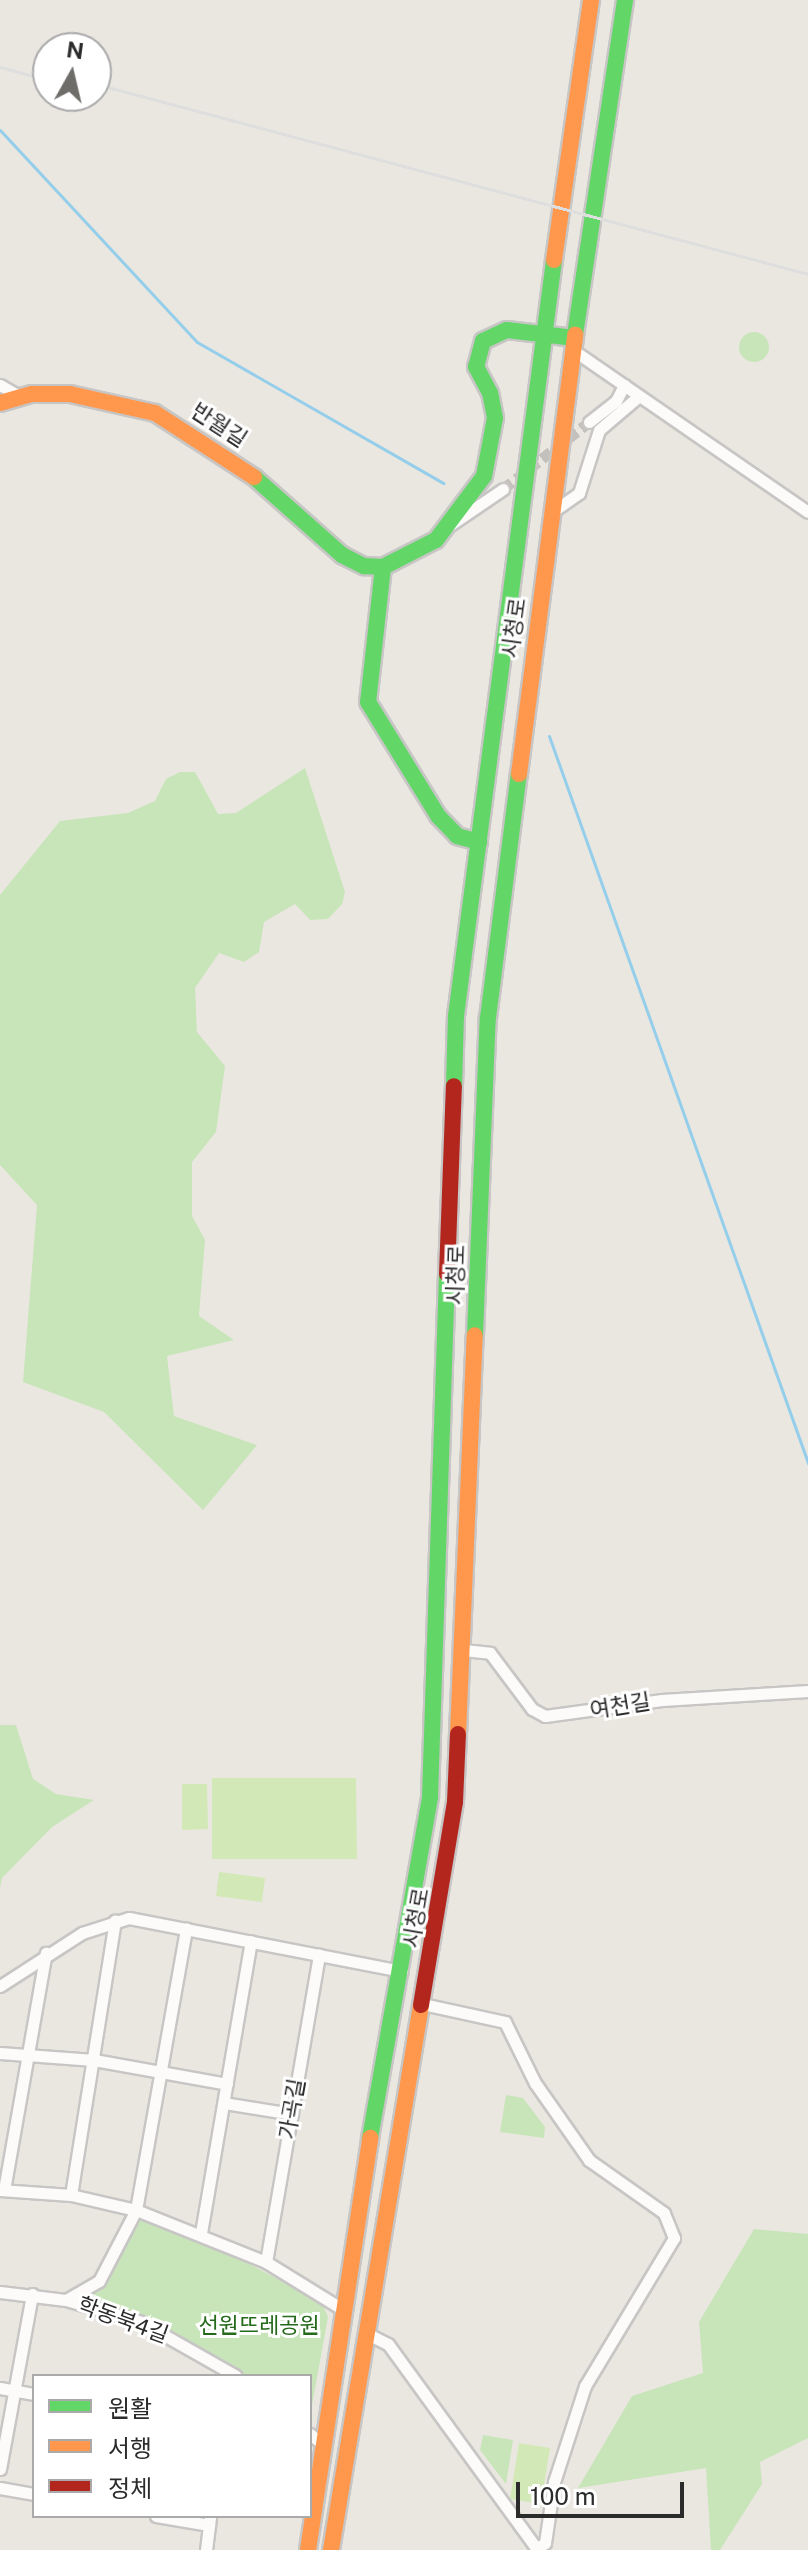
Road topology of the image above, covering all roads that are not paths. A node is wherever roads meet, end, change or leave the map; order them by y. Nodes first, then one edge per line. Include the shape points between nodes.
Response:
1 (591, 0) edge
2 (625, 0) edge
3 (543, 335) junction
4 (574, 344) junction
5 (0, 385) edge
6 (624, 385) junction
7 (19, 396) junction
8 (639, 396) junction
9 (0, 403) edge
10 (589, 422) tunnel mouth
11 (503, 489) tunnel mouth
12 (552, 512) junction
13 (808, 512) edge
14 (450, 525) junction
15 (356, 564) junction
16 (383, 567) junction
17 (377, 600) junction
18 (479, 842) junction
19 (438, 1650) junction
20 (463, 1650) junction
21 (808, 1691) edge
22 (115, 1920) junction
23 (186, 1928) junction
24 (251, 1941) junction
25 (46, 1953) junction
26 (319, 1955) junction
27 (402, 1971) junction
28 (0, 1986) edge
29 (423, 2004) junction
30 (29, 2051) junction
31 (0, 2053) edge
32 (94, 2060) junction
33 (161, 2072) junction
34 (227, 2084) junction
35 (224, 2103) junction
36 (292, 2114) junction
37 (0, 2120) edge
38 (15, 2120) junction
39 (362, 2182) junction
40 (389, 2185) junction
41 (2, 2190) edge
42 (71, 2195) junction
43 (136, 2210) junction
44 (201, 2233) junction
45 (266, 2262) junction
46 (0, 2292) edge
47 (32, 2294) junction
48 (66, 2300) junction
49 (342, 2309) junction
50 (364, 2332) junction
51 (230, 2374) edge
52 (0, 2388) edge
53 (13, 2391) junction
54 (32, 2394) edge
55 (316, 2438) edge
56 (0, 2469) edge
57 (0, 2488) edge
58 (32, 2494) edge
59 (312, 2494) edge
60 (178, 2518) edge
61 (310, 2518) edge
62 (210, 2521) edge
63 (537, 2549) edge
64 (206, 2550) edge
65 (308, 2550) edge
66 (331, 2550) edge

1 - 3 street, 시청로
2 - 4 street, 시청로
3 - 4 street
3 - 14 street via 499,332 476,352 476,367 493,405 492,452 479,486
3 - 18 street, 시청로
4 - 6 street
4 - 12 street, 시청로
5 - 7 street
6 - 8 street
6 - 10 street via 616,401
7 - 9 street, 반월길
7 - 15 street, 반월길 via 98,397 170,420 242,467
8 - 12 street via 599,430 579,493
8 - 13 street
11 - 14 street
12 - 20 street, 시청로 via 533,697 488,1018
14 - 16 street via 423,550
15 - 16 street
15 - 17 street, 반월길 via 373,580
16 - 17 street
17 - 18 street via 368,702 450,831
18 - 19 street, 시청로 via 456,1016
19 - 20 street
19 - 27 street, 시청로 via 430,1797
20 - 21 street, 여천길 via 490,1653 532,1709 545,1716 662,1700
20 - 29 street, 시청로 via 458,1778
22 - 23 street
22 - 25 street
22 - 32 street
23 - 24 street
23 - 33 street
24 - 26 street
24 - 34 street
25 - 28 street
25 - 30 street
26 - 27 street
26 - 36 street, 가곡길
27 - 39 street, 시청로
29 - 40 street, 시청로
29 - 63 street via 505,2022 535,2083 589,2160 664,2213 675,2233 585,2386 554,2482 545,2543
30 - 31 street
30 - 32 street
30 - 38 street
32 - 33 street
32 - 42 street
33 - 34 street
33 - 43 street
34 - 35 street
35 - 36 street
35 - 44 street
36 - 45 street, 가곡길
37 - 38 street
38 - 41 street
39 - 40 street
39 - 49 street, 시청로
40 - 50 street, 시청로
41 - 42 street
42 - 43 street
43 - 44 street
43 - 48 street via 99,2281
44 - 45 street
45 - 49 street
46 - 47 street, 학동북4길
47 - 48 street, 학동북4길
47 - 53 street
48 - 51 street, 학동북4길 via 141,2322
49 - 55 street, 시청로
50 - 63 street via 388,2344
50 - 66 street, 시청로
52 - 53 street
53 - 54 street
53 - 56 street
55 - 59 street, 시청로
57 - 58 street
60 - 62 street
61 - 65 street, 시청로
62 - 64 street

